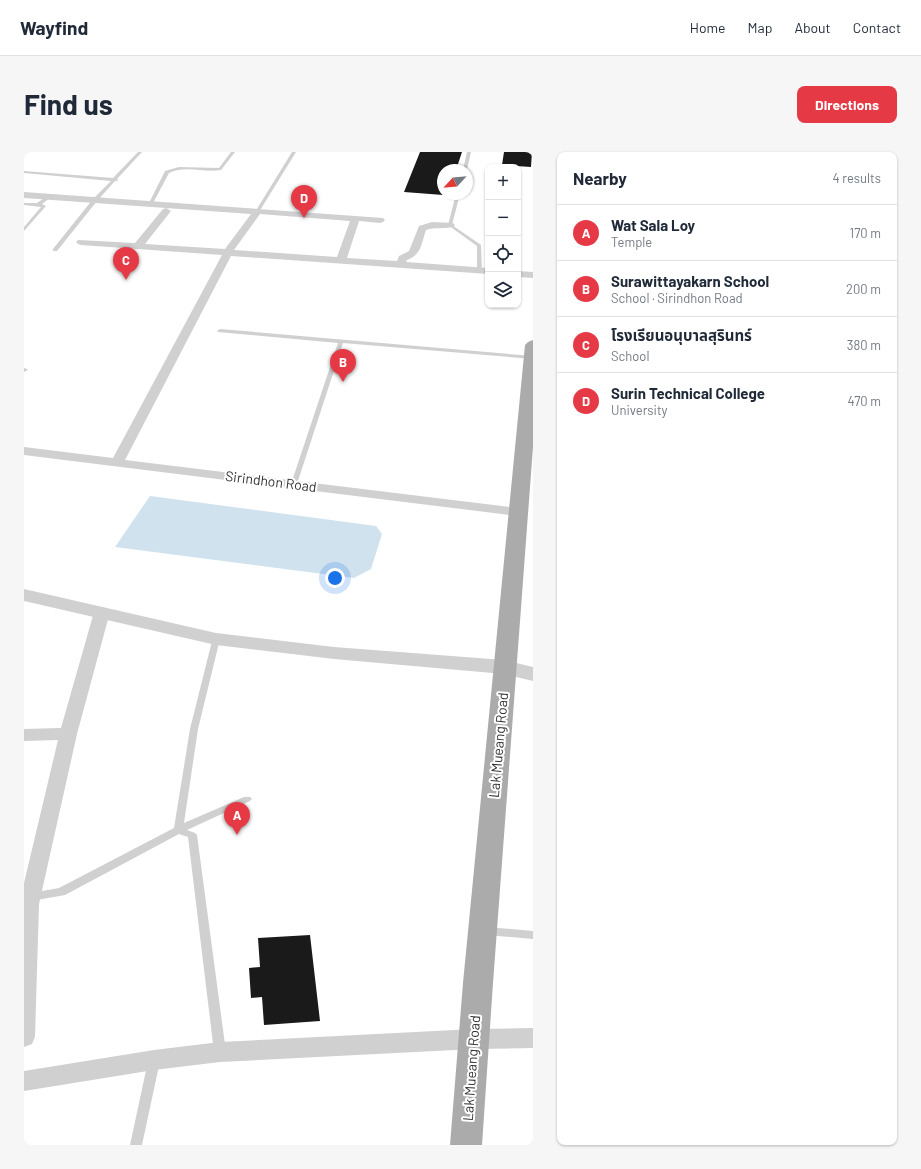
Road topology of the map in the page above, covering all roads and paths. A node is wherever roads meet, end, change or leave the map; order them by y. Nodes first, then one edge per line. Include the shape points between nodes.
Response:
1 (140, 152) edge
2 (233, 152) edge
3 (294, 152) edge
4 (469, 152) edge
5 (466, 164) edge
6 (24, 172) edge
7 (116, 180) junction
8 (24, 195) edge
9 (49, 197) junction
10 (95, 200) junction
11 (456, 200) edge
12 (24, 204) edge
13 (38, 204) junction
14 (150, 205) junction
15 (166, 211) dead end
16 (258, 212) junction
17 (356, 218) junction
18 (380, 220) dead end
19 (450, 225) junction
20 (24, 230) edge
21 (81, 242) dead end
22 (138, 246) junction
23 (55, 250) dead end
24 (228, 252) junction
25 (341, 261) junction
26 (401, 265) junction
27 (484, 271) edge
28 (521, 274) edge
29 (533, 275) edge
30 (220, 331) dead end
31 (341, 341) junction
32 (533, 349) edge
33 (24, 451) edge
34 (117, 462) junction
35 (294, 484) junction
36 (518, 512) junction
37 (24, 595) edge
38 (102, 612) junction
39 (216, 639) junction
40 (504, 667) junction
41 (533, 674) edge
42 (68, 734) junction
43 (24, 735) edge
44 (247, 799) dead end
45 (178, 830) junction
46 (28, 902) edge
47 (482, 931) junction
48 (533, 935) edge
49 (24, 1036) edge
50 (474, 1038) junction
51 (533, 1038) edge
52 (220, 1052) junction
53 (154, 1060) junction
54 (24, 1081) edge
55 (136, 1145) edge
56 (466, 1145) edge

1 - 7 lane
2 - 14 lane via 220,170 176,168 167,172
3 - 16 lane
4 - 5 lane
6 - 7 lane
7 - 10 lane
8 - 9 street
9 - 10 street
9 - 13 lane
10 - 14 street
10 - 23 lane
11 - 19 lane
12 - 13 lane
13 - 20 lane via 44,206
14 - 16 street
15 - 22 street
16 - 17 street
16 - 24 street
17 - 18 street
17 - 25 street
19 - 26 street via 422,228 414,251 402,258
19 - 27 lane via 479,245
21 - 22 street
22 - 24 street
24 - 25 street
24 - 34 street
25 - 26 street
26 - 27 street
28 - 29 street
30 - 31 lane
31 - 32 lane
31 - 35 lane
32 - 36 main road, Lak Mueang Road
33 - 34 street, Sirindhon Road
34 - 35 street, Sirindhon Road
35 - 36 street, Sirindhon Road
36 - 40 main road, Lak Mueang Road
37 - 38 street
38 - 39 street
38 - 42 street
39 - 40 street via 334,653
39 - 45 lane via 194,729
40 - 41 street
40 - 47 main road, Lak Mueang Road
42 - 43 street
42 - 46 street
44 - 45 lane
45 - 46 lane via 61,892
45 - 52 lane via 192,835
46 - 49 street
47 - 48 lane
47 - 50 main road, Lak Mueang Road
50 - 51 street
50 - 52 street
50 - 56 main road, Lak Mueang Road
52 - 53 street
53 - 54 street
53 - 55 lane

